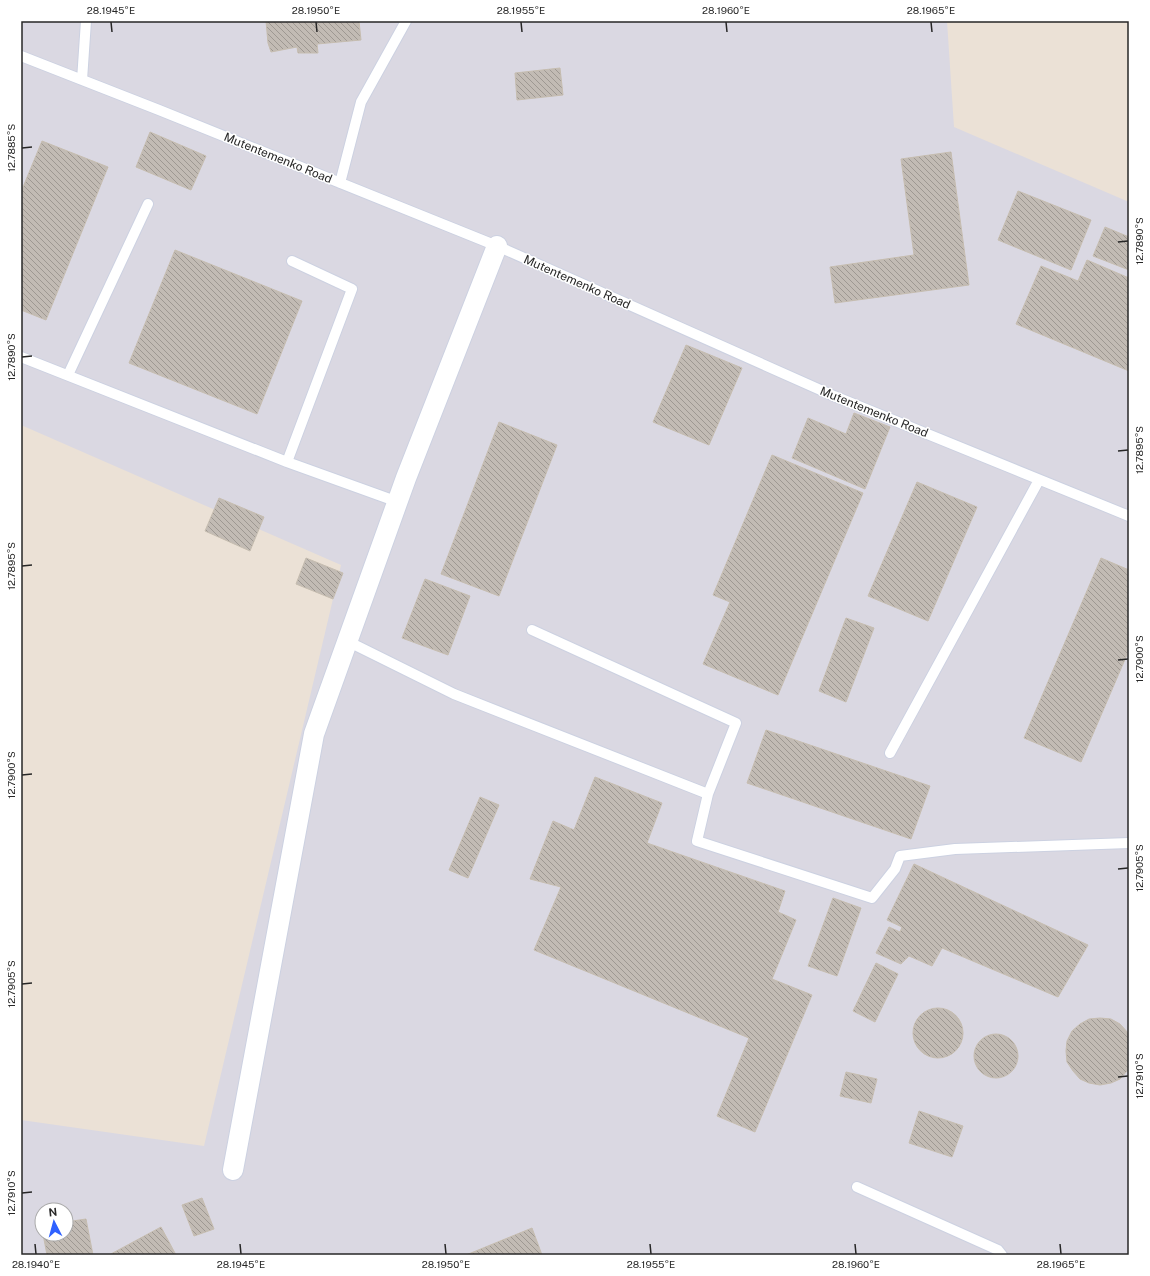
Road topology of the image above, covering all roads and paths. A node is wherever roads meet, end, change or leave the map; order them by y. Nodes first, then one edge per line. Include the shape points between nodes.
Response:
1 (86, 21) edge
2 (406, 21) edge
3 (21, 56) edge
4 (82, 80) junction
5 (340, 183) junction
6 (148, 204) dead end
7 (497, 246) junction
8 (292, 261) dead end
9 (21, 357) edge
10 (68, 375) junction
11 (287, 462) junction
12 (1040, 480) junction
13 (398, 502) junction
14 (1129, 516) edge
15 (532, 630) dead end
16 (347, 641) junction
17 (890, 754) dead end
18 (708, 794) junction
19 (1129, 843) edge
20 (234, 1170) dead end
21 (857, 1187) dead end
22 (1002, 1255) edge

1 - 4 lane
2 - 5 lane via 361,102
3 - 4 lane, Mutentemenko Road
4 - 5 lane, Mutentemenko Road
5 - 7 lane, Mutentemenko Road
6 - 10 lane
7 - 12 lane, Mutentemenko Road via 834,396
7 - 13 street
8 - 11 lane via 352,289
9 - 10 lane
10 - 11 lane
11 - 13 lane
12 - 14 lane, Mutentemenko Road
12 - 17 lane
13 - 16 street
15 - 18 lane via 736,723
16 - 18 lane via 454,694
16 - 20 street via 314,734
18 - 19 lane via 697,841 872,898 895,869 900,856 955,849
21 - 22 lane via 998,1250

